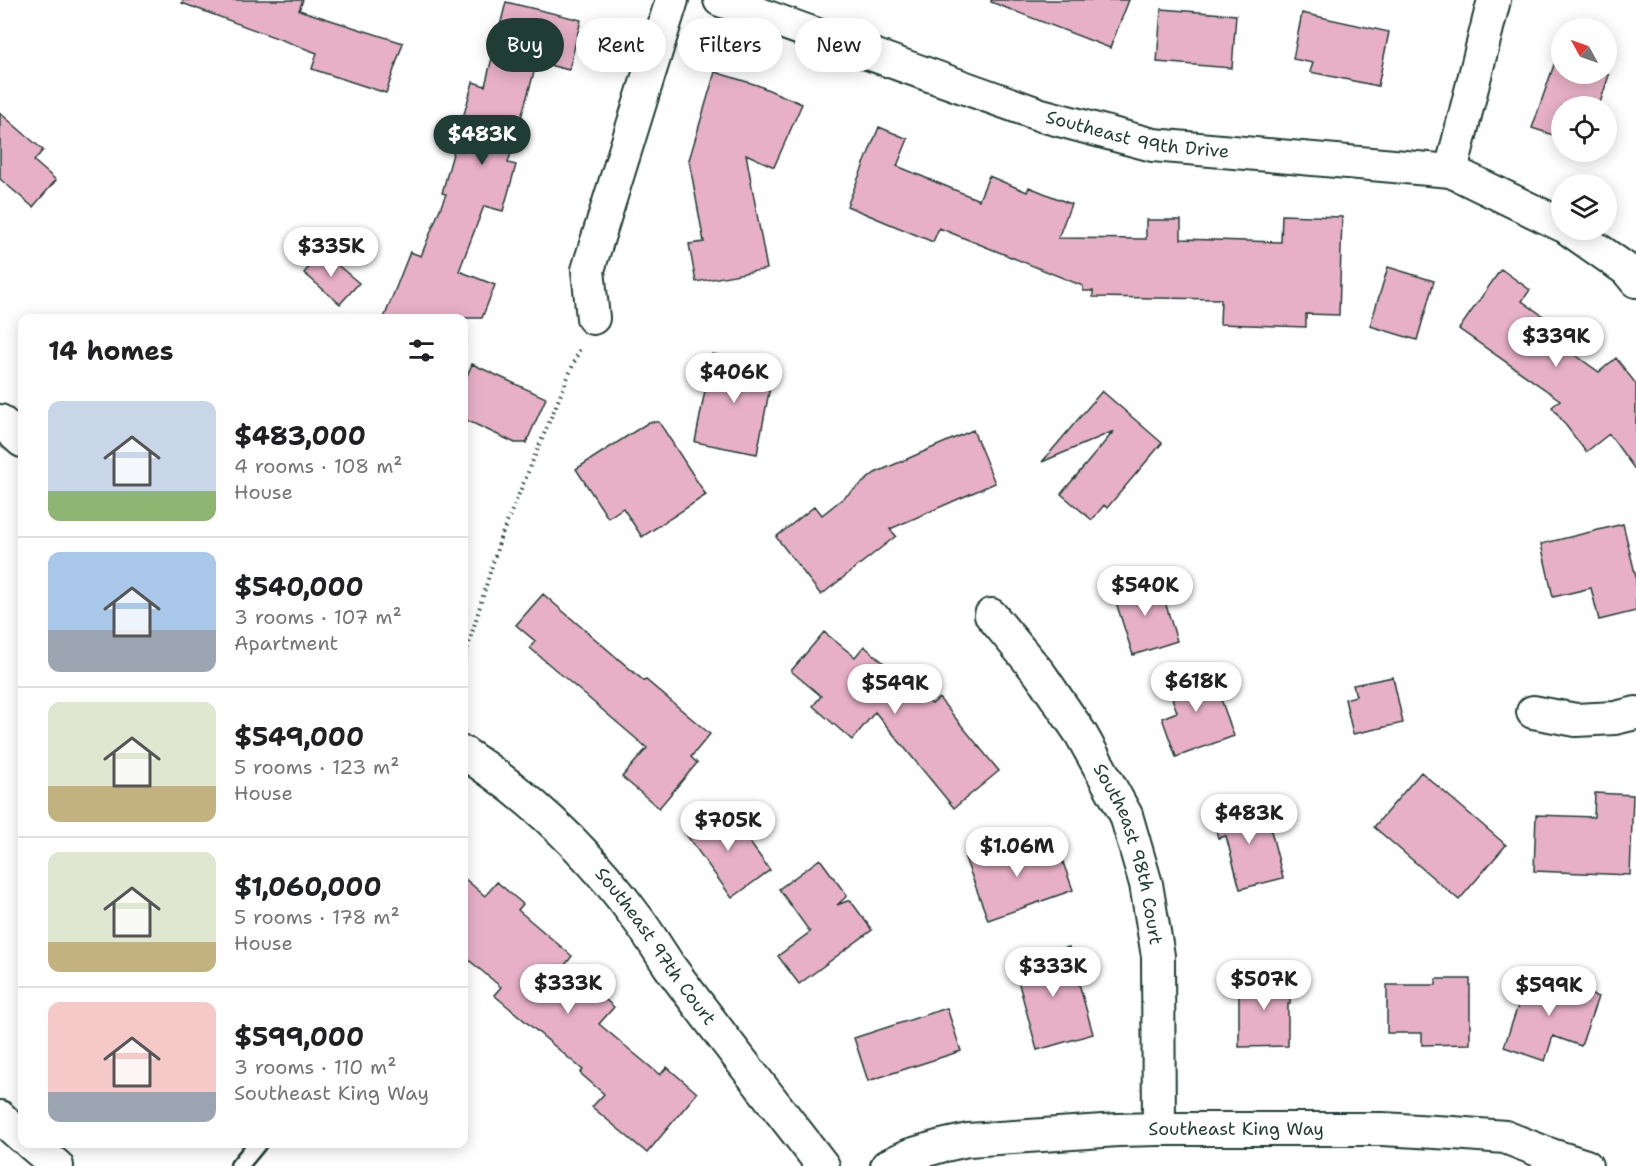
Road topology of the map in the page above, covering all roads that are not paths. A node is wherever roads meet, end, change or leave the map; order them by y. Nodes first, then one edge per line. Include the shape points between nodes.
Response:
1 (672, 0) edge
2 (720, 0) edge
3 (1494, 0) edge
4 (1450, 171) junction
5 (1551, 220) edge
6 (1584, 240) edge
7 (1636, 281) edge
8 (593, 318) road end
9 (0, 421) edge
10 (18, 437) edge
11 (991, 615) dead end
12 (1533, 712) dead end
13 (1636, 713) edge
14 (468, 756) edge
15 (0, 1117) edge
16 (1159, 1129) junction
17 (18, 1133) edge
18 (36, 1148) edge
19 (254, 1148) edge
20 (57, 1166) edge
21 (239, 1166) edge
22 (823, 1166) edge
23 (887, 1166) edge
24 (1586, 1166) edge

1 - 8 street via 588,270
2 - 4 street, Southeast 99th Drive via 1041,115 1153,145
3 - 4 street
4 - 5 street, Southeast 99th Drive
6 - 7 street via 1627,270
9 - 10 street
11 - 16 street, Southeast 98th Court via 1040,674 1081,734 1126,815 1146,884 1158,956
12 - 13 street via 1576,720
14 - 22 street, Southeast 97th Court via 534,806 585,854
15 - 17 street
16 - 23 street, Southeast King Way via 968,1140 910,1155
16 - 24 street, Southeast King Way via 1370,1129 1505,1137
18 - 20 street
19 - 21 lane

